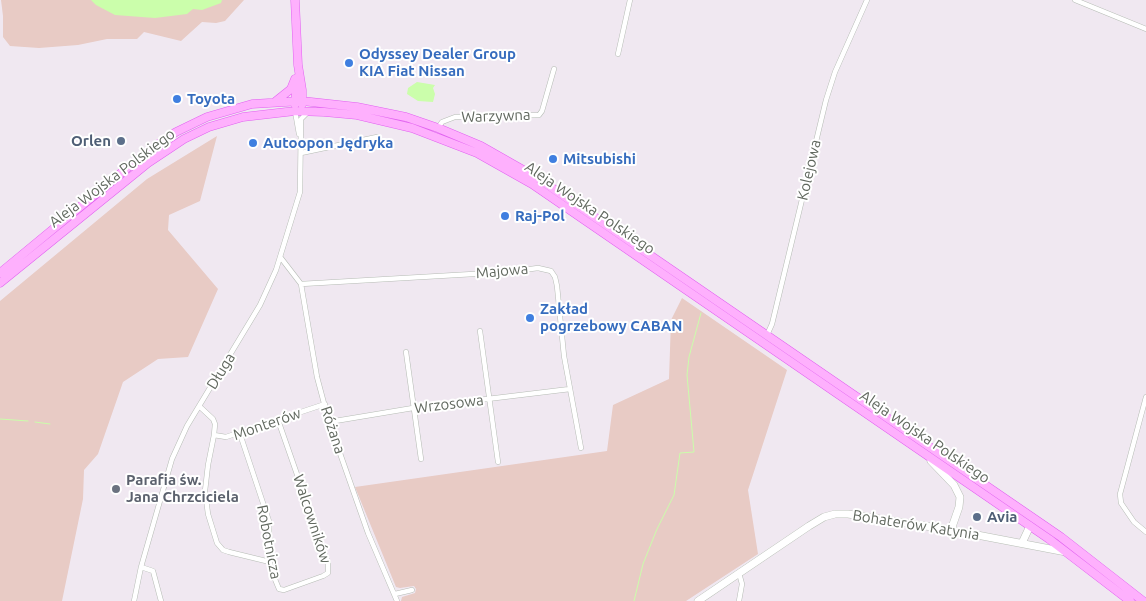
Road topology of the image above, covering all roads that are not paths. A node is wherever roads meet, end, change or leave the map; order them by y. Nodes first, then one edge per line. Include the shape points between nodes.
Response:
1 (295, 0) edge
2 (630, 0) edge
3 (867, 0) edge
4 (1075, 0) edge
5 (1146, 29) edge
6 (618, 54) dead end
7 (298, 65) junction
8 (554, 69) dead end
9 (276, 101) junction
10 (299, 101) junction
11 (302, 111) junction
12 (438, 128) junction
13 (377, 137) dead end
14 (300, 140) junction
15 (301, 154) junction
16 (280, 258) junction
17 (0, 273) edge
18 (0, 283) edge
19 (301, 284) junction
20 (480, 331) dead end
21 (767, 335) junction
22 (764, 344) junction
23 (406, 352) dead end
24 (570, 389) junction
25 (1146, 396) edge
26 (489, 399) junction
27 (325, 404) junction
28 (199, 406) junction
29 (413, 408) junction
30 (278, 420) junction
31 (329, 422) junction
32 (240, 434) junction
33 (214, 435) junction
34 (916, 447) junction
35 (581, 448) dead end
36 (421, 459) dead end
37 (498, 462) dead end
38 (1030, 526) junction
39 (951, 530) junction
40 (1146, 532) edge
41 (1022, 543) junction
42 (1068, 552) junction
43 (270, 562) junction
44 (141, 567) junction
45 (739, 573) junction
46 (284, 590) joint
47 (412, 590) dead end
48 (394, 594) junction
49 (1129, 599) edge
50 (134, 601) edge
51 (161, 601) edge
52 (397, 601) edge
53 (698, 601) edge
54 (739, 601) edge
55 (1143, 601) edge

1 - 7 main road
2 - 6 street
3 - 21 street, Kolejowa via 826,100
4 - 5 street
7 - 9 main road via 292,87
7 - 10 main road
8 - 12 street, Warzywna via 539,115 455,117 445,120
9 - 10 main road, Aleja Wojska Polskiego
9 - 17 main road, Aleja Wojska Polskiego via 230,109 176,132 144,154
10 - 11 main road
10 - 12 main road, Aleja Wojska Polskiego via 378,110
11 - 14 street, Długa
11 - 14 street, Długa
11 - 18 main road, Aleja Wojska Polskiego via 232,119 184,139 148,163
11 - 22 main road, Aleja Wojska Polskiego via 391,122 477,153 532,184
12 - 21 main road, Aleja Wojska Polskiego via 489,150 539,179
13 - 15 street
14 - 15 street, Długa
15 - 16 street, Długa via 300,192
16 - 19 street, Różana
16 - 28 street, Długa via 260,305
19 - 24 street, Majowa via 538,268 552,271 557,286
19 - 27 street, Różana via 317,377
20 - 26 street
21 - 22 street, Kolejowa
21 - 55 main road, Aleja Wojska Polskiego via 1061,537
22 - 34 main road, Aleja Wojska Polskiego
23 - 29 street
24 - 26 street, Wrzosowa
24 - 35 street, Majowa
25 - 40 street via 1120,494 1121,503 1134,522
26 - 29 street, Wrzosowa
26 - 37 street
27 - 30 street, Monterów
27 - 31 street, Różana
28 - 33 street, Monterów via 213,419
28 - 44 street, Długa via 172,459
29 - 31 street, Wrzosowa
29 - 36 street
30 - 32 street, Monterów
30 - 46 street, Walcowników via 328,569 323,576
31 - 48 street, Różana via 368,533
32 - 33 street, Monterów
32 - 43 street, Robotnicza via 269,521
33 - 43 street via 206,491 208,514 217,543 223,550
34 - 38 main road, Aleja Wojska Polskiego
34 - 39 street via 944,473 959,494 959,507
38 - 41 street
38 - 42 main road, Aleja Wojska Polskiego
39 - 41 street, Bohaterów Katynia
39 - 45 street, Bohaterów Katynia via 835,514 809,526
41 - 42 street, Bohaterów Katynia
42 - 49 main road, Aleja Wojska Polskiego
43 - 46 street, Robotnicza via 279,589
44 - 50 street, Długa
44 - 51 street via 153,571
45 - 53 street, Bohaterów Katynia
45 - 54 street via 742,584
47 - 48 street
48 - 52 street, Różana

